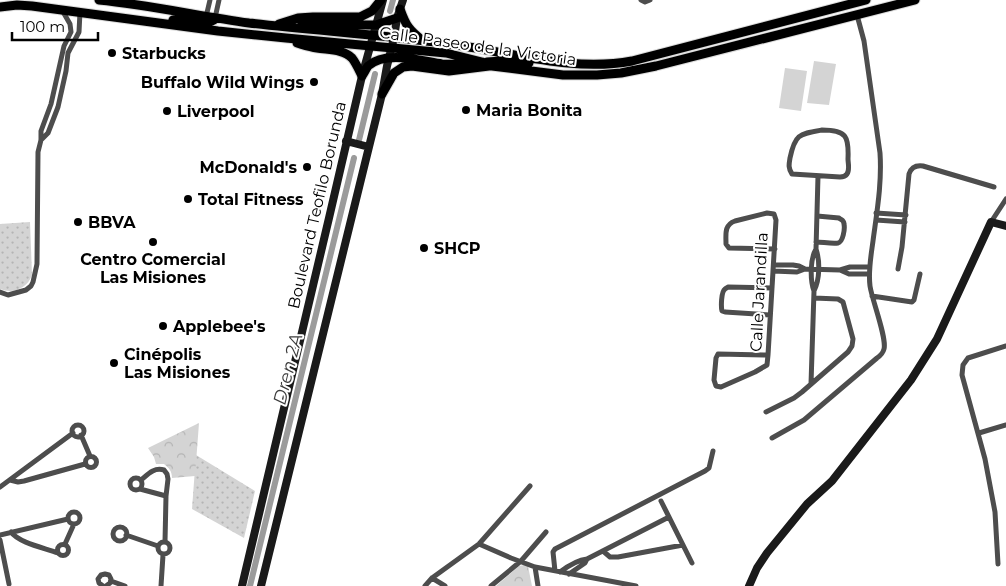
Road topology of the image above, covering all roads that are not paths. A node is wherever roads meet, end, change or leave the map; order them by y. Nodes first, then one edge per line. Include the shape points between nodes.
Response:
1 (99, 0) edge
2 (210, 0) edge
3 (219, 0) edge
4 (382, 0) edge
5 (641, 0) edge
6 (650, 0) edge
7 (866, 0) edge
8 (915, 0) edge
9 (0, 7) edge
10 (62, 9) junction
11 (400, 9) edge
12 (80, 12) junction
13 (857, 15) junction
14 (211, 18) junction
15 (163, 23) junction
16 (376, 25) junction
17 (273, 26) junction
18 (296, 28) junction
19 (218, 31) junction
20 (373, 36) junction
21 (286, 38) junction
22 (394, 38) junction
23 (424, 41) junction
24 (693, 45) junction
25 (370, 46) junction
26 (392, 48) junction
27 (389, 58) junction
28 (482, 62) junction
29 (559, 62) junction
30 (673, 62) junction
31 (492, 66) junction
32 (362, 76) junction
33 (382, 94) junction
34 (41, 140) junction
35 (346, 141) junction
36 (369, 147) junction
37 (818, 176) junction
38 (994, 187) dead end
39 (1006, 200) edge
40 (876, 213) junction
41 (906, 215) junction
42 (817, 216) junction
43 (876, 220) junction
44 (905, 222) junction
45 (992, 222) junction
46 (1006, 226) edge
47 (816, 242) junction
48 (774, 249) junction
49 (870, 267) junction
50 (773, 268) junction
51 (815, 269) junction
52 (840, 270) junction
53 (898, 270) dead end
54 (869, 274) junction
55 (920, 274) dead end
56 (772, 288) junction
57 (0, 292) edge
58 (872, 296) junction
59 (814, 298) junction
60 (770, 315) junction
61 (1006, 346) edge
62 (768, 355) junction
63 (811, 384) junction
64 (766, 412) dead end
65 (1006, 425) edge
66 (73, 433) junction
67 (979, 433) junction
68 (81, 435) junction
69 (772, 438) dead end
70 (713, 451) dead end
71 (90, 456) junction
72 (85, 464) junction
73 (10, 480) junction
74 (140, 480) junction
75 (530, 486) dead end
76 (0, 487) edge
77 (140, 489) junction
78 (166, 496) junction
79 (661, 501) dead end
80 (669, 517) junction
81 (68, 519) junction
82 (74, 524) junction
83 (12, 532) junction
84 (546, 532) dead end
85 (0, 535) edge
86 (126, 535) dead end
87 (0, 540) edge
88 (165, 542) junction
89 (65, 544) junction
90 (479, 544) junction
91 (683, 545) junction
92 (158, 546) junction
93 (603, 551) junction
94 (58, 552) junction
95 (163, 554) junction
96 (587, 559) junction
97 (521, 561) junction
98 (692, 563) dead end
99 (998, 564) dead end
100 (535, 567) junction
101 (558, 572) junction
102 (568, 574) junction
103 (432, 578) junction
104 (111, 581) junction
105 (9, 585) edge
106 (104, 586) edge
107 (125, 586) edge
108 (161, 586) edge
109 (242, 586) edge
110 (261, 586) edge
111 (425, 586) edge
112 (445, 586) edge
113 (491, 586) edge
114 (538, 586) edge
115 (636, 586) edge
116 (749, 586) edge

1 - 14 main road, Calle Paseo de la Victoria
2 - 14 street
3 - 14 street
4 - 16 main road, Boulevard Teofilo Borunda
4 - 17 main road via 372,11 360,17 298,18
5 - 6 street
7 - 24 main road, Calle Paseo de la Victoria
8 - 13 main road, Calle Paseo de la Victoria
9 - 10 main road, Calle Paseo de la Victoria via 17,5
10 - 12 main road, Calle Paseo de la Victoria
10 - 34 street via 71,32 64,46
11 - 16 main road
11 - 22 main road
11 - 23 main road via 412,33
12 - 15 main road, Calle Paseo de la Victoria
12 - 34 street via 78,32 68,53 58,107 48,133
13 - 30 main road, Calle Paseo de la Victoria
13 - 40 street via 864,41 880,153
14 - 15 main road via 209,23 172,20
14 - 17 main road, Calle Paseo de la Victoria
15 - 19 main road, Calle Paseo de la Victoria
16 - 18 main road via 314,23
16 - 20 main road, Boulevard Teofilo Borunda
17 - 18 main road, Calle Paseo de la Victoria
18 - 19 main road via 283,31 228,26
18 - 20 main road, Calle Paseo de la Victoria
19 - 21 main road, Calle Paseo de la Victoria
20 - 22 main road, Calle Paseo de la Victoria
20 - 25 main road, Boulevard Teofilo Borunda
21 - 25 main road, Calle Paseo de la Victoria
21 - 32 main road via 305,46 344,53 351,57
22 - 23 main road, Calle Paseo de la Victoria
22 - 26 main road
23 - 29 main road, Calle Paseo de la Victoria
24 - 29 main road, Calle Paseo de la Victoria via 621,63
24 - 30 main road via 675,56
25 - 26 main road, Calle Paseo de la Victoria
25 - 32 main road, Boulevard Teofilo Borunda
26 - 27 main road
26 - 28 main road, Calle Paseo de la Victoria via 446,53
27 - 28 main road via 444,64
27 - 32 main road via 368,66
27 - 33 main road
28 - 29 main road
28 - 31 main road, Calle Paseo de la Victoria
30 - 31 main road, Calle Paseo de la Victoria via 622,74 597,75
31 - 33 main road via 449,71 404,67 394,73
32 - 35 main road, Boulevard Teofilo Borunda
33 - 36 main road
34 - 57 street via 35,275 26,290 8,295
35 - 36 main road
35 - 109 main road, Boulevard Teofilo Borunda
36 - 110 main road
37 - 37 street via 790,172 793,144 801,135 812,132 830,130 842,134 849,146 848,173 844,177
37 - 42 street
38 - 41 street via 917,166 909,174
39 - 45 street
40 - 41 street
40 - 43 street
41 - 44 street
42 - 47 street
42 - 47 street via 839,218 844,224 840,242
43 - 44 street
43 - 49 street
44 - 53 street
45 - 46 main road
45 - 116 main road via 936,339 911,380 832,481 767,553
47 - 51 street via 818,260
48 - 48 street, Calle Jarandilla via 729,248 726,229 732,222 774,214
48 - 50 street, Calle Jarandilla
49 - 52 street
49 - 54 street
50 - 51 street via 796,265
50 - 56 street, Calle Jarandilla
51 - 52 street
51 - 59 street via 812,282
52 - 54 street via 849,274
54 - 58 street
55 - 58 street via 912,302
56 - 60 street, Calle Jarandilla
56 - 60 street via 725,288 721,308 725,312
58 - 69 street via 884,340 882,353 804,420
59 - 63 street
59 - 63 street via 843,302 853,340 848,352
60 - 62 street, Calle Jarandilla
61 - 67 street via 968,358 964,366 962,375
62 - 62 street, Calle Jarandilla via 767,365 721,387 716,386 718,354
63 - 64 street via 794,398
65 - 67 street
66 - 68 street
66 - 68 street via 73,428 80,425 84,430
66 - 73 street
67 - 99 street via 995,512
68 - 71 street
70 - 101 street via 709,468 705,471 555,549
71 - 72 street
71 - 72 street via 95,459 95,466 89,468
72 - 73 street via 24,481
73 - 76 street
74 - 77 street
74 - 77 street via 134,478 130,483 134,490
74 - 78 street via 155,470 164,470 168,479
75 - 90 street
77 - 78 street
78 - 88 street
79 - 80 street
80 - 91 street
80 - 93 street
81 - 82 street
81 - 82 street via 72,512 78,513 80,520
81 - 83 street
82 - 89 street
83 - 85 street
83 - 94 street via 20,540
84 - 97 street
86 - 92 street
87 - 105 street
88 - 92 street
88 - 95 street via 170,549
89 - 94 street via 58,546
89 - 94 street via 67,553 62,555
90 - 97 street
90 - 103 street
91 - 93 street via 618,557 610,557
91 - 98 street
92 - 95 street
93 - 96 street
95 - 108 street
96 - 101 street
96 - 102 street
97 - 100 street
97 - 113 street
100 - 101 street
100 - 114 street
101 - 102 street
102 - 115 street
103 - 111 street
103 - 112 street
104 - 106 street
104 - 106 street via 107,574 100,575 98,581
104 - 107 street

